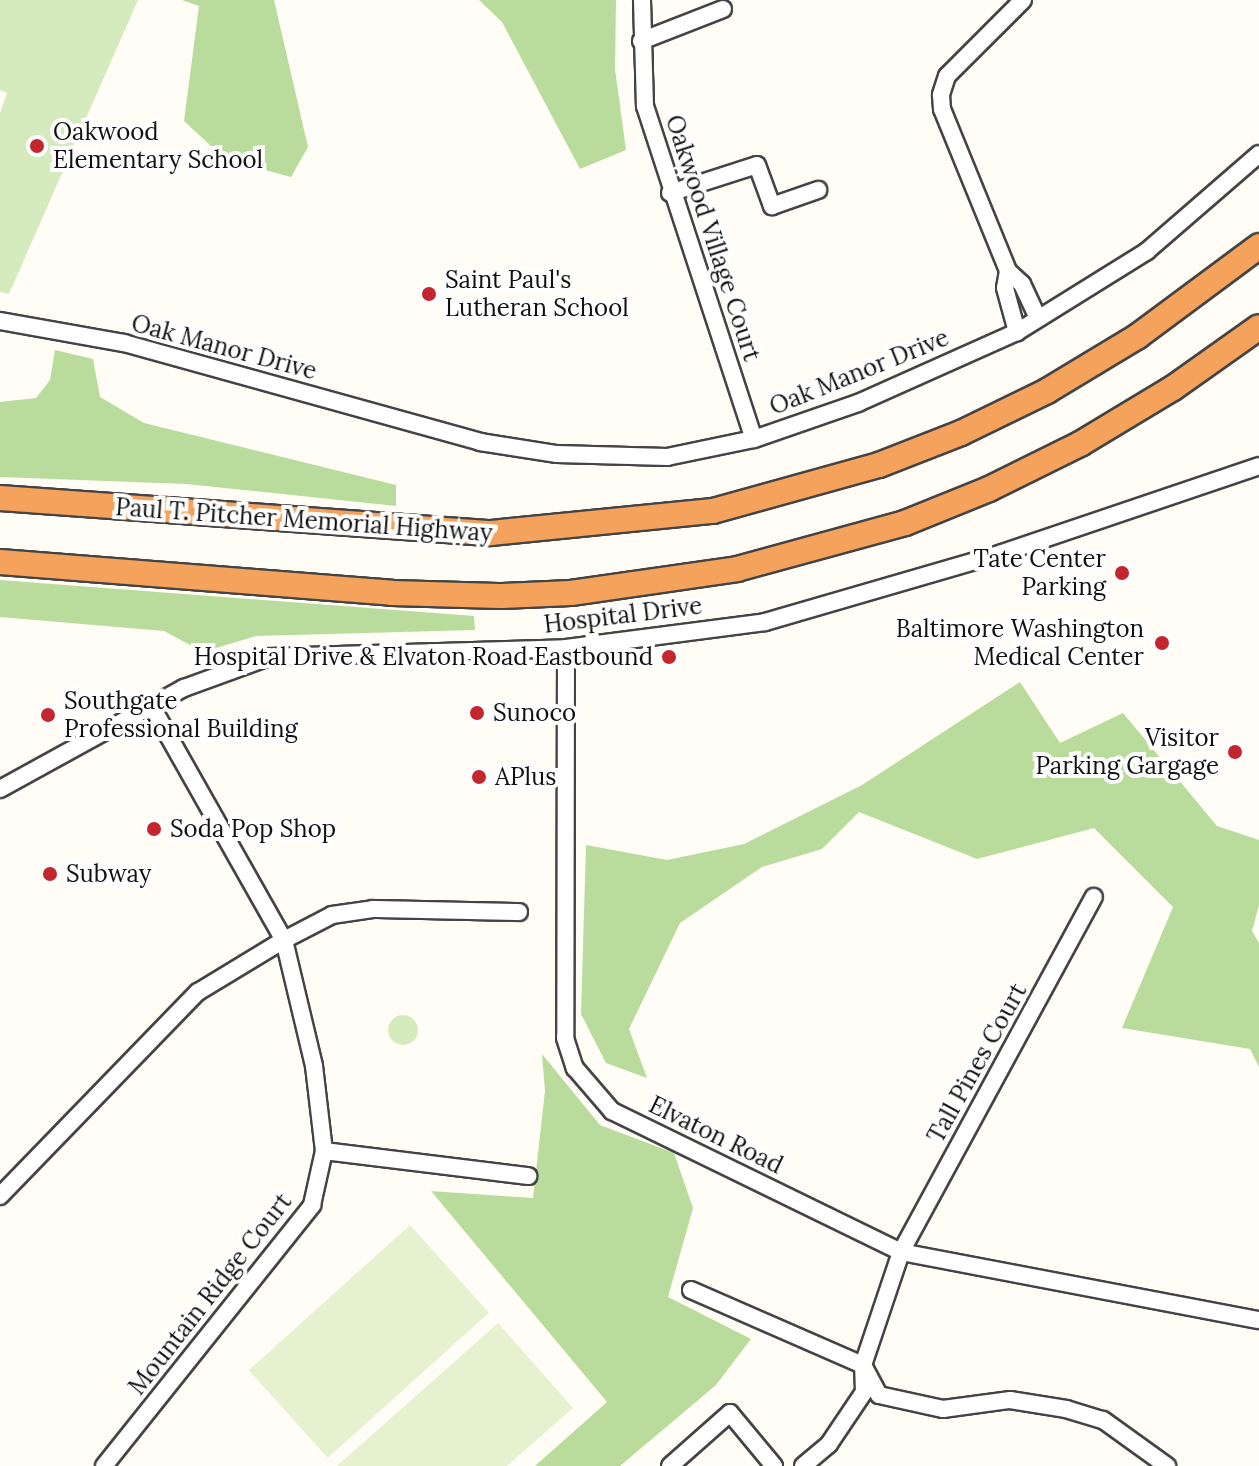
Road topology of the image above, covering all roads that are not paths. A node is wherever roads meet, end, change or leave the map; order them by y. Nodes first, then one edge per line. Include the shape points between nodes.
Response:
1 (642, 0) edge
2 (1023, 0) edge
3 (723, 9) dead end
4 (641, 41) junction
5 (1259, 154) edge
6 (818, 190) dead end
7 (670, 193) junction
8 (1259, 233) edge
9 (1259, 246) edge
10 (1008, 271) junction
11 (1038, 319) junction
12 (0, 321) edge
13 (1259, 327) edge
14 (1017, 332) junction
15 (1047, 391) junction
16 (754, 439) junction
17 (1259, 466) edge
18 (0, 498) edge
19 (0, 562) edge
20 (566, 648) junction
21 (152, 707) junction
22 (0, 789) edge
23 (1094, 897) dead end
24 (519, 912) dead end
25 (284, 940) junction
26 (324, 1151) junction
27 (528, 1176) dead end
28 (0, 1196) edge
29 (901, 1252) junction
30 (691, 1290) dead end
31 (1259, 1320) edge
32 (863, 1365) junction
33 (104, 1466) edge
34 (670, 1466) edge
35 (774, 1466) edge
36 (803, 1466) edge
37 (1167, 1466) edge

1 - 4 street, Oakwood Village Court
2 - 10 street via 947,76 941,95 942,109
3 - 4 street
4 - 7 street, Oakwood Village Court via 645,106
5 - 11 street, Oak Manor Drive via 1147,251
6 - 7 street via 772,206 757,165
7 - 16 street, Oakwood Village Court
8 - 15 highway via 1135,332
9 - 15 highway, Paul T. Pitcher Memorial Highway via 1151,327
10 - 11 street via 1022,284
10 - 14 street via 1005,288
11 - 14 street, Oak Manor Drive
12 - 16 street, Oak Manor Drive via 124,343 480,442 557,454 667,457
13 - 19 highway via 1173,388 1080,444 989,489 891,527 737,569 571,593 502,596 392,593
14 - 16 street, Oak Manor Drive via 858,403
15 - 18 highway, Paul T. Pitcher Memorial Highway via 879,465 713,511 639,522 491,533 399,530
17 - 20 street, Hospital Drive via 1002,553 765,622
20 - 21 street, Hospital Drive via 269,657 218,672
20 - 29 street, Elvaton Road via 562,1008 575,1068 612,1111
21 - 22 street, Hospital Drive
21 - 25 street, Mountain Ridge Court
23 - 29 street, Tall Pines Court
24 - 25 street via 373,909 332,915
25 - 26 street, Mountain Ridge Court via 314,1066
25 - 28 street via 198,992
26 - 27 street
26 - 33 street, Mountain Ridge Court via 312,1205
29 - 31 street, Elvaton Road
29 - 32 street, Tall Pines Court
30 - 32 street
32 - 36 street, Tall Pines Court via 864,1392 829,1444
32 - 37 street via 879,1395 943,1409 1010,1400 1103,1420
34 - 35 street via 730,1413

